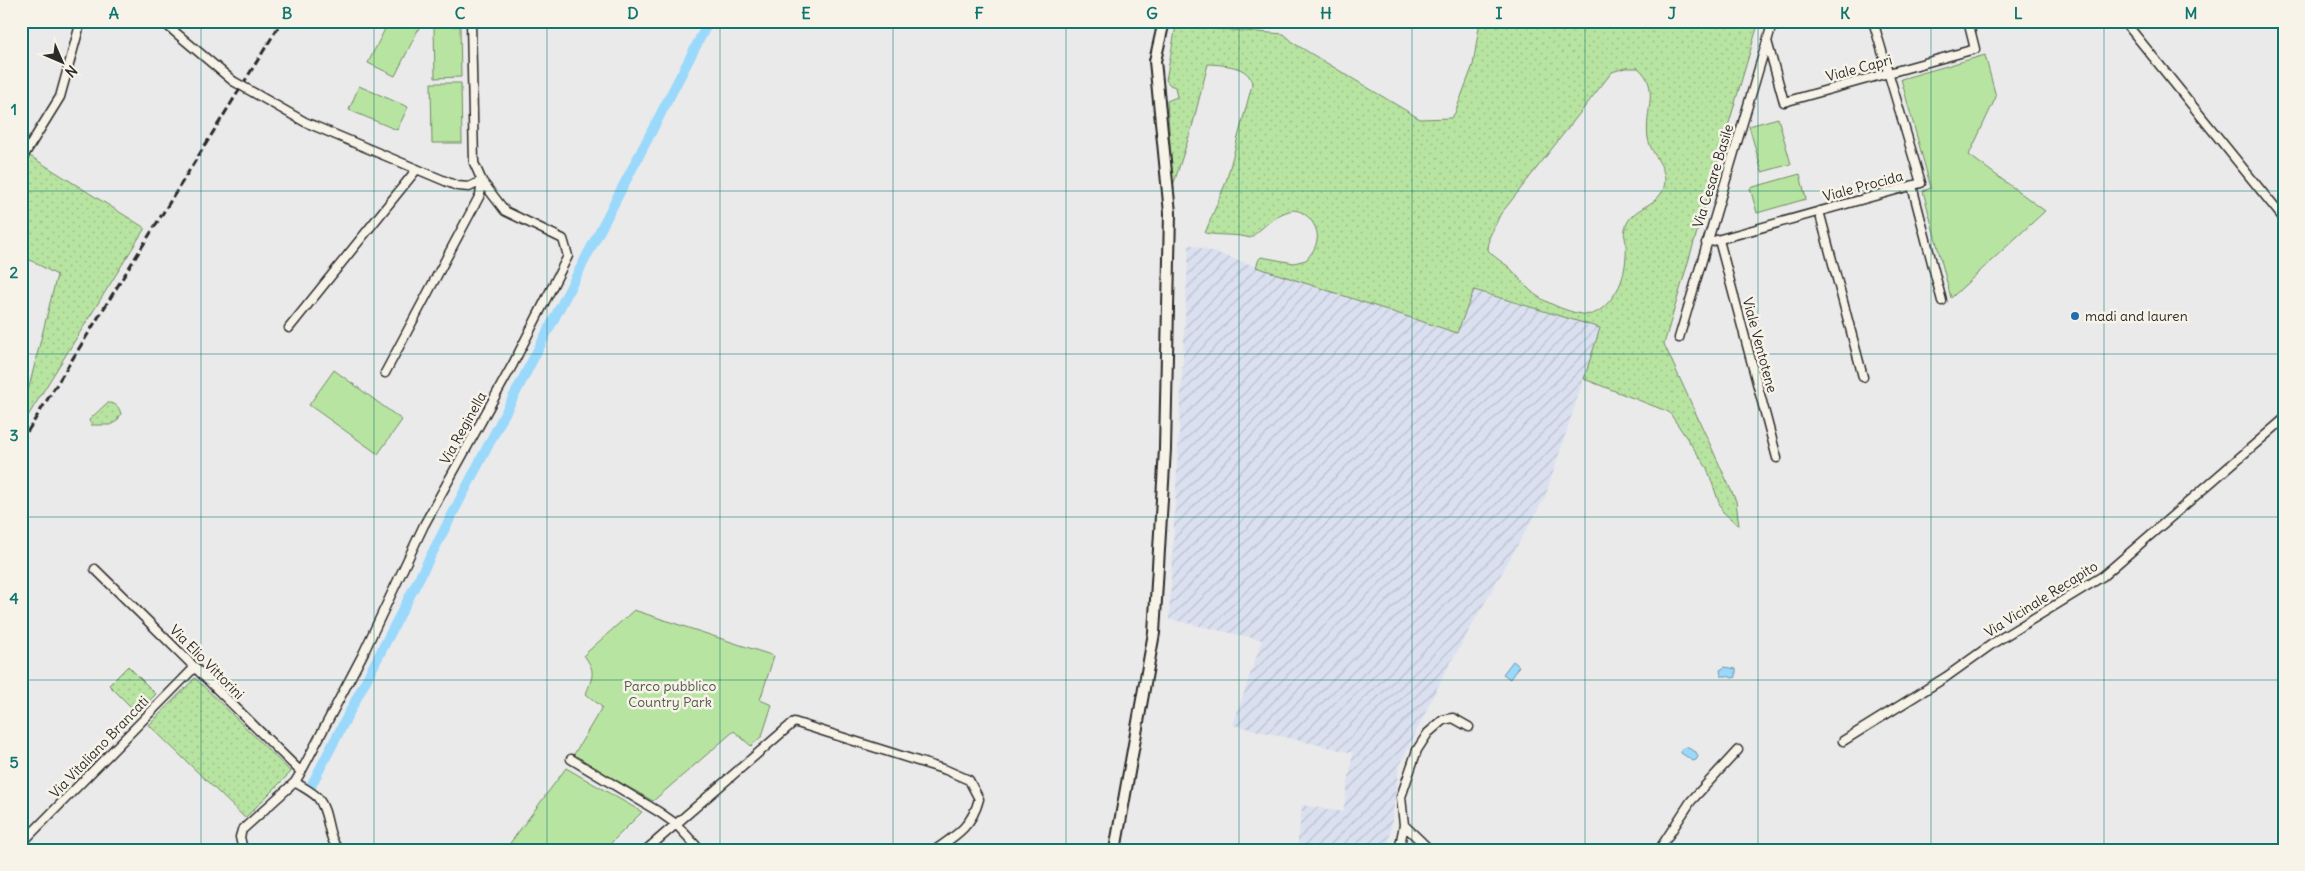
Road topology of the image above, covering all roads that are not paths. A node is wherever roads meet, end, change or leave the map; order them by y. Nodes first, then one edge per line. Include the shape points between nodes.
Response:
1 (81, 21) edge
2 (162, 21) edge
3 (471, 21) edge
4 (1164, 21) edge
5 (1773, 21) edge
6 (1873, 21) edge
7 (1968, 21) edge
8 (2124, 21) edge
9 (1767, 40) junction
10 (1889, 73) junction
11 (21, 160) edge
12 (417, 169) junction
13 (482, 180) junction
14 (1912, 186) junction
15 (1819, 211) junction
16 (2284, 219) edge
17 (1719, 240) junction
18 (1706, 243) junction
19 (1942, 301) dead end
20 (289, 328) dead end
21 (1679, 338) dead end
22 (384, 373) dead end
23 (1863, 377) dead end
24 (2284, 419) edge
25 (1777, 458) dead end
26 (95, 569) dead end
27 (195, 667) junction
28 (1468, 727) dead end
29 (1843, 741) dead end
30 (1738, 750) dead end
31 (571, 759) dead end
32 (301, 772) junction
33 (298, 785) junction
34 (676, 824) junction
35 (1404, 825) junction
36 (21, 844) edge
37 (243, 850) edge
38 (339, 850) edge
39 (646, 850) edge
40 (700, 850) edge
41 (935, 850) edge
42 (1115, 850) edge
43 (1400, 850) edge
44 (1430, 850) edge
45 (1659, 850) edge

1 - 11 street via 60,97
2 - 12 street, bridge via 233,81 305,122
3 - 13 street, Via Reginella via 474,163
4 - 42 street via 1154,61 1170,214 1165,459 1154,633
5 - 9 street, Via Cesare Basile
6 - 10 street, Viale Procida
7 - 10 street, Viale Capri via 1975,49
8 - 16 street
9 - 10 street, Viale Capri via 1784,102
9 - 18 street, Via Cesare Basile
10 - 14 street, Viale Procida via 1921,183
12 - 13 street via 457,186 469,187
12 - 20 street
13 - 22 street via 480,195
13 - 32 street, Via Reginella via 505,211 564,239 568,256 424,525 363,654
14 - 15 street, Viale Procida
14 - 19 street
15 - 17 street, Viale Procida
15 - 23 street
17 - 18 street, Viale Procida
17 - 25 street, Viale Ventotene
18 - 21 street, Via Cesare Basile
24 - 29 street, Via Vicinale Recapito via 2103,576
26 - 27 street, Via Elio Vittorini
27 - 32 street, Via Elio Vittorini
27 - 36 street, Via Vitaliano Brancati
28 - 35 street via 1454,718 1443,720 1428,733 1417,750 1401,797
30 - 45 street via 1691,800
31 - 34 street
32 - 33 street, Via Reginella
33 - 37 street, Via Reginella via 242,830
33 - 38 street via 318,797
34 - 39 street
34 - 40 street
34 - 41 street via 794,722 969,780 979,799 975,814 962,831
35 - 43 street
35 - 44 street

